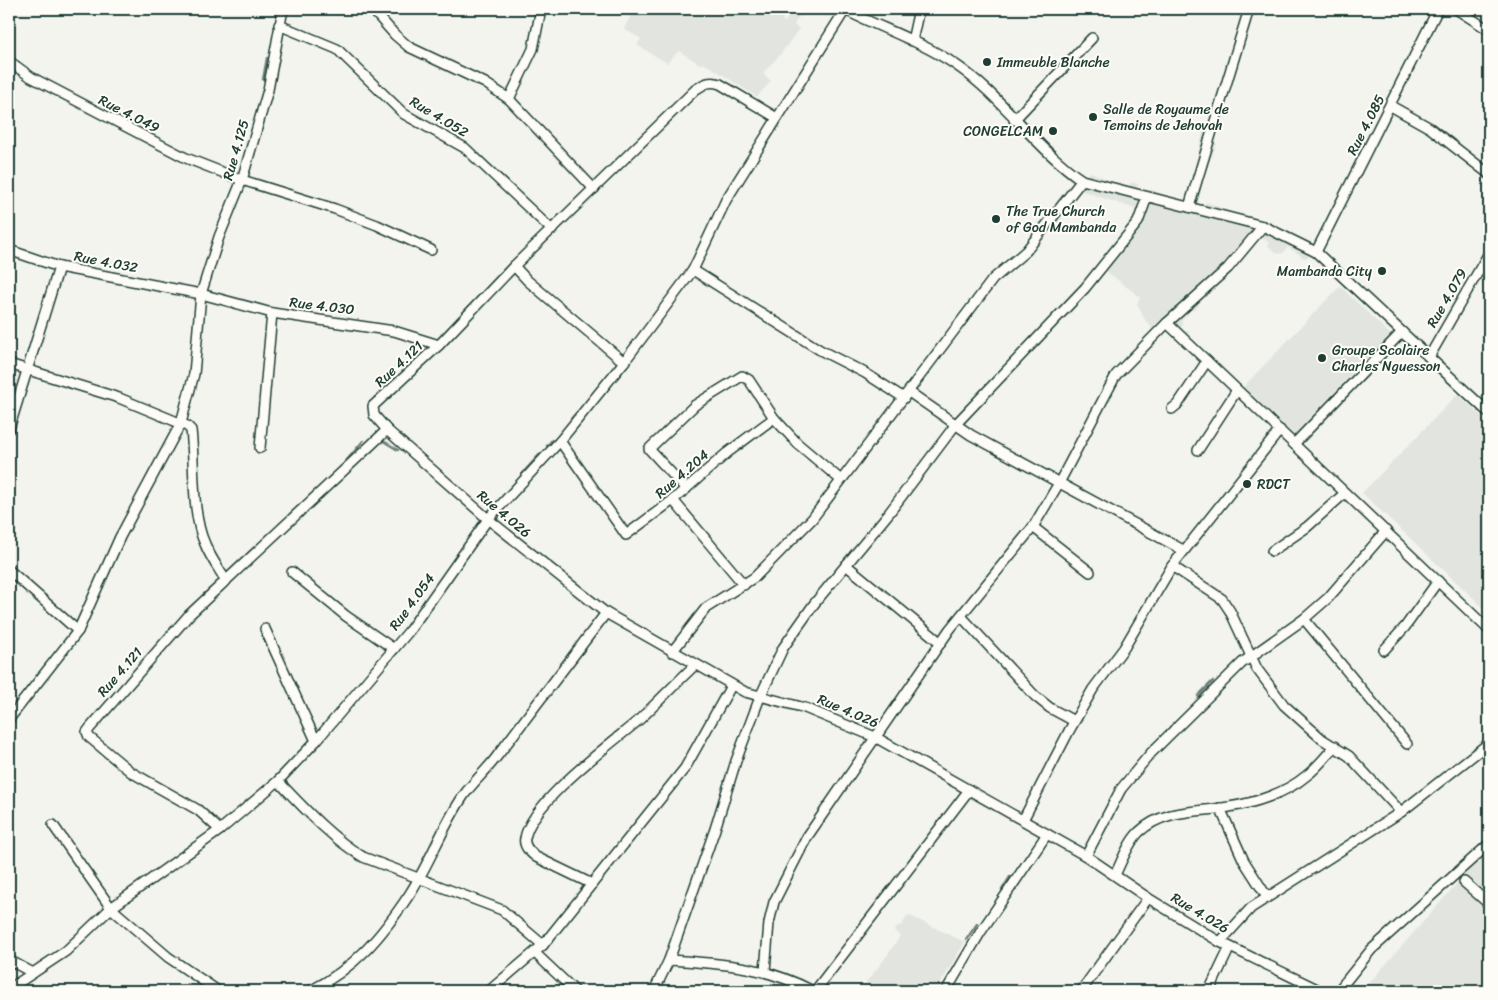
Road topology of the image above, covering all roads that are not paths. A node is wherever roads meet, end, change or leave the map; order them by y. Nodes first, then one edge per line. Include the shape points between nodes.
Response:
1 (284, 9) edge
2 (372, 9) edge
3 (541, 9) edge
4 (844, 9) edge
5 (919, 9) edge
6 (1249, 9) edge
7 (1438, 9) edge
8 (1456, 9) edge
9 (279, 25) junction
10 (1489, 30) edge
11 (1092, 38) dead end
12 (912, 41) junction
13 (9, 61) edge
14 (509, 99) junction
15 (1391, 106) junction
16 (777, 118) junction
17 (1014, 120) junction
18 (1489, 174) edge
19 (242, 180) junction
20 (1082, 180) junction
21 (594, 189) junction
22 (1147, 197) junction
23 (1189, 207) junction
24 (1263, 226) junction
25 (552, 230) junction
26 (9, 250) edge
27 (431, 250) dead end
28 (1316, 252) junction
29 (1489, 253) edge
30 (514, 266) junction
31 (59, 267) junction
32 (1486, 268) edge
33 (693, 270) junction
34 (201, 294) junction
35 (272, 314) junction
36 (1166, 323) junction
37 (1402, 332) junction
38 (440, 345) junction
39 (1429, 358) junction
40 (1207, 361) junction
41 (624, 362) junction
42 (9, 364) edge
43 (27, 369) junction
44 (1237, 390) junction
45 (906, 395) junction
46 (1172, 409) dead end
47 (1489, 413) edge
48 (774, 418) junction
49 (181, 423) junction
50 (956, 424) junction
51 (9, 429) edge
52 (387, 430) junction
53 (1280, 430) junction
54 (560, 441) junction
55 (1294, 444) junction
56 (260, 448) dead end
57 (1198, 450) dead end
58 (841, 480) junction
59 (1059, 483) junction
60 (686, 489) junction
61 (1345, 493) junction
62 (673, 500) junction
63 (488, 519) junction
64 (1033, 527) junction
65 (1386, 531) junction
66 (1183, 550) junction
67 (1272, 551) dead end
68 (846, 565) junction
69 (1172, 566) junction
70 (9, 570) edge
71 (292, 572) dead end
72 (1090, 572) dead end
73 (226, 581) junction
74 (1438, 581) junction
75 (744, 585) junction
76 (606, 612) junction
77 (961, 616) junction
78 (1304, 619) junction
79 (266, 629) dead end
80 (1489, 630) edge
81 (78, 631) junction
82 (941, 643) junction
83 (394, 649) junction
84 (1384, 650) dead end
85 (672, 652) junction
86 (1250, 656) junction
87 (694, 665) junction
88 (731, 686) junction
89 (760, 697) junction
90 (9, 718) edge
91 (1074, 721) junction
92 (875, 737) junction
93 (316, 742) junction
94 (1489, 743) edge
95 (1407, 744) dead end
96 (1335, 746) junction
97 (278, 781) junction
98 (969, 790) junction
99 (1220, 808) junction
100 (1401, 812) junction
101 (1023, 820) junction
102 (53, 825) dead end
103 (220, 830) junction
104 (1047, 834) junction
105 (1489, 844) edge
106 (1086, 856) junction
107 (1115, 875) junction
108 (418, 878) junction
109 (1464, 882) dead end
110 (592, 884) junction
111 (1267, 897) junction
112 (1148, 898) junction
113 (1489, 904) edge
114 (111, 908) junction
115 (1220, 942) junction
116 (543, 945) junction
117 (1230, 947) junction
118 (535, 953) junction
119 (9, 960) edge
120 (669, 960) junction
121 (765, 971) junction
122 (33, 973) junction
123 (9, 989) edge
124 (218, 991) edge
125 (310, 991) edge
126 (489, 991) edge
127 (575, 991) edge
128 (654, 991) edge
129 (814, 991) edge
130 (946, 991) edge
131 (1081, 991) edge
132 (1209, 991) edge
133 (1321, 991) edge
134 (1338, 991) edge

1 - 9 street, Rue 4.125
2 - 14 street via 410,47 485,83
3 - 14 street via 533,49
4 - 12 street
4 - 16 street, Rue 4.054
5 - 12 street
6 - 23 street
7 - 15 street, Rue 4.085
8 - 10 street
9 - 19 street, Rue 4.125 via 268,90
9 - 25 street, Rue 4.052 via 337,49 404,114 465,148
11 - 17 street
12 - 17 street via 955,65
13 - 19 street, Rue 4.049 via 32,78 135,132 186,158
14 - 21 street
15 - 18 street via 1430,128
15 - 28 street, Rue 4.085
16 - 21 street, Rue 4.121 via 720,84 706,82
16 - 33 street, Rue 4.054 via 726,200
17 - 20 street via 1060,165
19 - 27 street, Rue 4.049 via 343,212
19 - 34 street, Rue 4.125
20 - 22 street
20 - 45 street via 1026,250 992,278
21 - 25 street, Rue 4.121
22 - 23 street
22 - 50 street via 1138,222 1085,288
23 - 24 street
24 - 28 street
24 - 36 street via 1228,268
25 - 30 street, Rue 4.121
26 - 31 street, Rue 4.032
28 - 37 street
29 - 32 street, Rue 4.079
30 - 38 street, Rue 4.121
30 - 41 street
31 - 34 street, Rue 4.032
31 - 43 street
32 - 39 street, Rue 4.079
33 - 41 street, Rue 4.054
33 - 45 street via 820,350
34 - 35 street, Rue 4.030
34 - 49 street, Rue 4.125 via 194,374
35 - 38 street, Rue 4.030 via 394,331
35 - 56 street
36 - 40 street
36 - 59 street via 1116,375
37 - 39 street
37 - 55 street
38 - 52 street, Rue 4.121 via 374,406 374,415
39 - 47 street
40 - 44 street
40 - 46 street
41 - 54 street, Rue 4.054
42 - 43 street
43 - 49 street via 119,398
43 - 51 street
44 - 53 street
44 - 57 street
45 - 50 street
45 - 58 street
48 - 58 street via 798,444
48 - 60 street, Rue 4.204
48 - 60 street via 749,380 742,376 695,405 649,449
49 - 73 street via 191,430 200,531
49 - 81 street, Rue 4.125 via 120,537
50 - 59 street
50 - 68 street
52 - 63 street, Rue 4.026
52 - 73 street, Rue 4.121
53 - 55 street
53 - 66 street
54 - 62 street, Rue 4.204 via 623,534 630,534
54 - 63 street, Rue 4.054
55 - 61 street
58 - 75 street via 812,520
59 - 64 street
59 - 66 street
60 - 62 street, Rue 4.204
61 - 65 street
61 - 67 street
62 - 75 street
63 - 76 street, Rue 4.026
63 - 83 street, Rue 4.054
64 - 72 street
64 - 77 street
65 - 74 street
65 - 78 street via 1328,598
66 - 69 street
68 - 82 street
68 - 89 street via 783,648
69 - 86 street via 1222,599
69 - 91 street via 1124,648
70 - 81 street
71 - 83 street via 346,616
73 - 103 street, Rue 4.121 via 189,615 87,732 131,772 198,810
74 - 80 street
74 - 84 street
75 - 85 street via 706,608
76 - 85 street, Rue 4.026
76 - 108 street via 497,757 465,794 446,822
77 - 82 street
77 - 91 street via 1034,696
78 - 86 street
78 - 95 street
79 - 93 street
81 - 90 street, Rue 4.125
82 - 92 street
83 - 93 street, Rue 4.054
85 - 87 street, Rue 4.026
86 - 96 street via 1284,705 1322,739
86 - 106 street via 1135,771 1109,809
87 - 88 street, Rue 4.026
87 - 110 street via 642,717 569,778 532,821 525,838 528,851
88 - 89 street, Rue 4.026
88 - 110 street via 685,768
89 - 92 street, Rue 4.026 via 805,708
89 - 120 street
91 - 101 street
92 - 98 street, Rue 4.026
92 - 121 street via 808,837 774,902
93 - 97 street, Rue 4.054
94 - 100 street
96 - 99 street via 1302,780 1256,801
96 - 100 street via 1349,756
97 - 103 street, Rue 4.054
97 - 108 street via 316,821 351,850
98 - 101 street, Rue 4.026
98 - 129 street
99 - 107 street via 1176,812 1155,821 1133,840
99 - 111 street via 1244,861
100 - 111 street
101 - 104 street, Rue 4.026
102 - 114 street
103 - 114 street, Rue 4.054
104 - 106 street, Rue 4.026
104 - 130 street via 980,933
105 - 134 street via 1371,950
106 - 107 street, Rue 4.026
107 - 112 street, Rue 4.026
108 - 116 street via 502,910
108 - 125 street via 356,962
109 - 113 street
110 - 116 street
111 - 115 street via 1242,916
112 - 115 street, Rue 4.026
112 - 131 street
114 - 122 street, Rue 4.054 via 77,942
114 - 124 street via 168,956
115 - 117 street, Rue 4.026
116 - 118 street
117 - 132 street
117 - 133 street, Rue 4.026
118 - 126 street
118 - 127 street
119 - 122 street
120 - 121 street via 736,965
120 - 128 street
121 - 129 street
122 - 123 street, Rue 4.054

